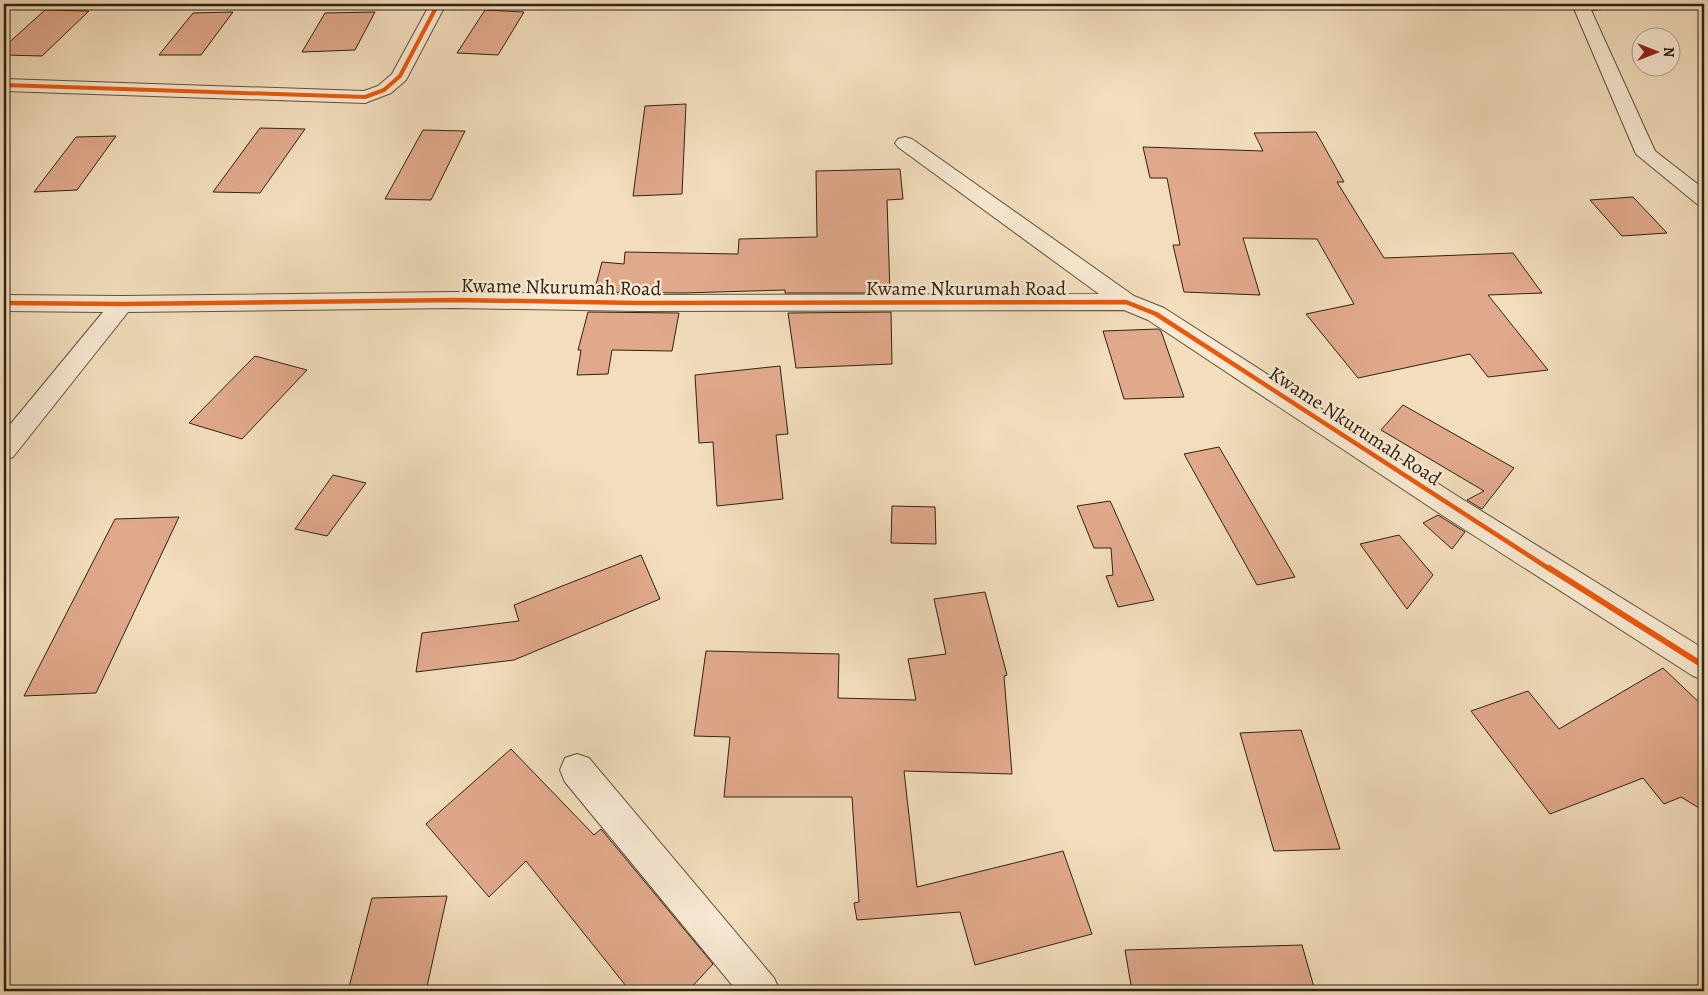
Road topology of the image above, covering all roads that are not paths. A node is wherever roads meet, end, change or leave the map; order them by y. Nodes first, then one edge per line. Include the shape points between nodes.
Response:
1 (438, 4) edge
2 (1612, 4) edge
3 (1580, 5) edge
4 (4, 84) edge
5 (905, 143) dead end
6 (1704, 199) edge
7 (1126, 302) junction
8 (4, 304) edge
9 (122, 304) junction
10 (4, 450) edge
11 (1704, 666) edge
12 (577, 770) dead end
13 (761, 991) edge

1 - 4 street via 400,76 392,86 365,96
2 - 3 street
3 - 6 street via 1646,154
5 - 7 street
7 - 9 street, Kwame Nkurumah Road via 455,300
7 - 11 street, Kwame Nkurumah Road via 1156,314
8 - 9 street, Kwame Nkurumah Road
9 - 10 street
12 - 13 street

